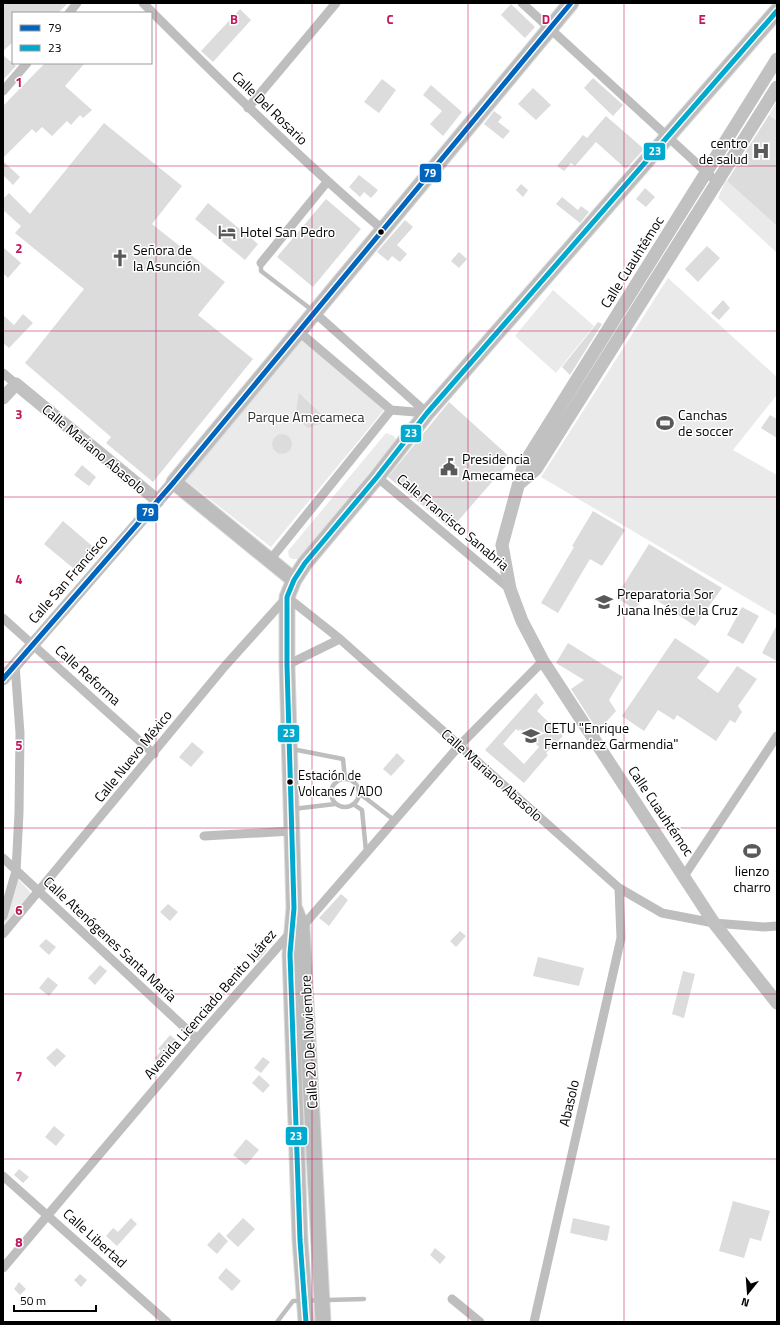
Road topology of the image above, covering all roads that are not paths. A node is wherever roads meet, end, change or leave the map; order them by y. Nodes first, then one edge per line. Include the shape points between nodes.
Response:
1 (77, 3) edge
2 (143, 3) edge
3 (336, 3) edge
4 (522, 3) edge
5 (571, 3) edge
6 (777, 11) edge
7 (70, 12) edge
8 (549, 28) junction
9 (777, 59) edge
10 (26, 64) edge
11 (777, 87) edge
12 (3, 91) edge
13 (748, 106) junction
14 (248, 108) junction
15 (760, 114) junction
16 (668, 138) junction
17 (707, 174) junction
18 (327, 182) junction
19 (717, 182) junction
20 (382, 229) junction
21 (261, 267) joint
22 (645, 272) junction
23 (656, 278) junction
24 (314, 312) junction
25 (298, 331) junction
26 (582, 371) junction
27 (3, 373) edge
28 (594, 377) junction
29 (16, 384) junction
30 (3, 398) edge
31 (391, 410) junction
32 (427, 413) junction
33 (378, 477) junction
34 (174, 482) junction
35 (520, 483) junction
36 (158, 501) junction
37 (270, 560) junction
38 (294, 580) junction
39 (510, 589) junction
40 (287, 597) junction
41 (3, 618) edge
42 (340, 639) junction
43 (32, 644) junction
44 (543, 661) junction
45 (15, 665) junction
46 (287, 665) junction
47 (3, 679) edge
48 (777, 736) edge
49 (459, 746) junction
50 (290, 748) junction
51 (154, 754) junction
52 (345, 779) junction
53 (358, 793) junction
54 (336, 804) junction
55 (353, 804) junction
56 (291, 809) junction
57 (394, 820) junction
58 (292, 831) junction
59 (204, 836) dead end
60 (366, 852) junction
61 (3, 858) edge
62 (16, 871) junction
63 (684, 876) junction
64 (619, 888) junction
65 (39, 892) junction
66 (3, 916) edge
67 (714, 922) junction
68 (777, 926) edge
69 (297, 929) junction
70 (3, 934) edge
71 (777, 1003) edge
72 (197, 1039) junction
73 (3, 1176) edge
74 (48, 1216) junction
75 (318, 1236) junction
76 (300, 1240) junction
77 (3, 1268) edge
78 (364, 1299) dead end
79 (452, 1299) dead end
80 (305, 1300) junction
81 (322, 1300) junction
82 (167, 1322) edge
83 (278, 1322) edge
84 (306, 1322) edge
85 (323, 1322) edge
86 (480, 1322) edge
87 (534, 1322) edge

1 - 7 street
2 - 14 street, Calle Del Rosario
3 - 14 street
4 - 8 street
5 - 8 main road
6 - 16 main road, Calle 20 De Noviembre
8 - 16 street
8 - 20 main road
9 - 13 main road, Calle Cuauhtémoc
10 - 12 street
11 - 15 main road, Calle Cuauhtémoc
13 - 15 main road
13 - 17 main road, Calle Cuauhtémoc
14 - 18 street, Calle Del Rosario
15 - 19 main road, Calle Cuauhtémoc
16 - 17 street
16 - 32 main road, Calle 20 De Noviembre
17 - 19 street
17 - 22 main road, Calle Cuauhtémoc
18 - 20 street, Calle Del Rosario
18 - 21 street
19 - 23 main road, Calle Cuauhtémoc
20 - 24 main road
21 - 24 lane
22 - 23 main road
22 - 26 main road, Calle Cuauhtémoc
23 - 28 main road, Calle Cuauhtémoc
24 - 25 main road
24 - 32 street
25 - 31 street
25 - 34 main road
26 - 28 main road
26 - 35 main road, Calle Cuauhtémoc via 524,464
27 - 29 street, Calle Mariano Abasolo
28 - 35 main road, Calle Cuauhtémoc via 536,469
29 - 30 main road
29 - 36 main road, Calle Mariano Abasolo
31 - 32 street
31 - 37 street
32 - 33 main road, Calle 20 De Noviembre
33 - 38 main road, Calle 20 De Noviembre via 305,563
33 - 39 street, Calle Francisco Sanabria
34 - 36 main road, Calle Mariano Abasolo
34 - 37 main road
35 - 39 main road, Calle Cuauhtémoc via 502,545
36 - 43 main road, Calle San Francisco
37 - 38 main road
38 - 40 main road, Calle 20 De Noviembre
39 - 44 main road, Calle Cuauhtémoc via 522,621
40 - 42 street, Calle Mariano Abasolo
40 - 46 main road, Calle 20 De Noviembre
40 - 51 street, Calle Nuevo México via 225,666
41 - 43 street, Calle Reforma
42 - 46 street
42 - 49 street, Calle Mariano Abasolo
43 - 45 main road, Calle San Francisco
43 - 51 street, Calle Reforma
44 - 49 street, Avenida Licenciado Benito Juárez
44 - 63 main road, Calle Cuauhtémoc
45 - 47 main road, Calle San Francisco
45 - 62 street via 20,732
46 - 50 main road, Calle 20 De Noviembre
48 - 63 street
49 - 57 street, Avenida Licenciado Benito Juárez
49 - 64 street, Calle Mariano Abasolo
50 - 52 lane via 343,759
50 - 56 main road, Calle 20 De Noviembre
51 - 65 street, Calle Nuevo México
52 - 53 lane via 356,785
52 - 54 lane via 336,782 331,791
53 - 55 lane via 358,798
53 - 57 lane
54 - 55 lane via 344,807
54 - 56 lane
55 - 60 lane via 362,810
56 - 58 main road, Calle 20 De Noviembre
57 - 60 street, Avenida Licenciado Benito Juárez
58 - 59 street
58 - 69 main road, Calle 20 De Noviembre
60 - 69 street, Avenida Licenciado Benito Juárez
61 - 62 street, Calle Atenógenes Santa María
62 - 65 street, Calle Atenógenes Santa María
62 - 66 street
63 - 67 main road, Calle Cuauhtémoc
64 - 67 street, Calle Mariano Abasolo via 662,913
64 - 87 street, Abasolo via 621,938
65 - 70 street, Calle Nuevo México
65 - 72 street, Calle Atenógenes Santa María
67 - 68 street
67 - 71 main road, Calle Cuauhtémoc
69 - 72 street, Avenida Licenciado Benito Juárez
69 - 75 main road, Calle 20 De Noviembre
69 - 76 main road, Calle 20 De Noviembre via 290,962
72 - 74 street, Avenida Licenciado Benito Juárez
73 - 74 street, Calle Libertad
74 - 77 street, Avenida Licenciado Benito Juárez
74 - 82 street, Calle Libertad
75 - 76 main road
75 - 81 main road, Calle 20 De Noviembre
76 - 80 main road, Calle 20 De Noviembre
78 - 81 lane
79 - 86 street
80 - 81 lane
80 - 83 lane via 293,1301
80 - 84 main road, Calle 20 De Noviembre
81 - 85 main road, Calle 20 De Noviembre

